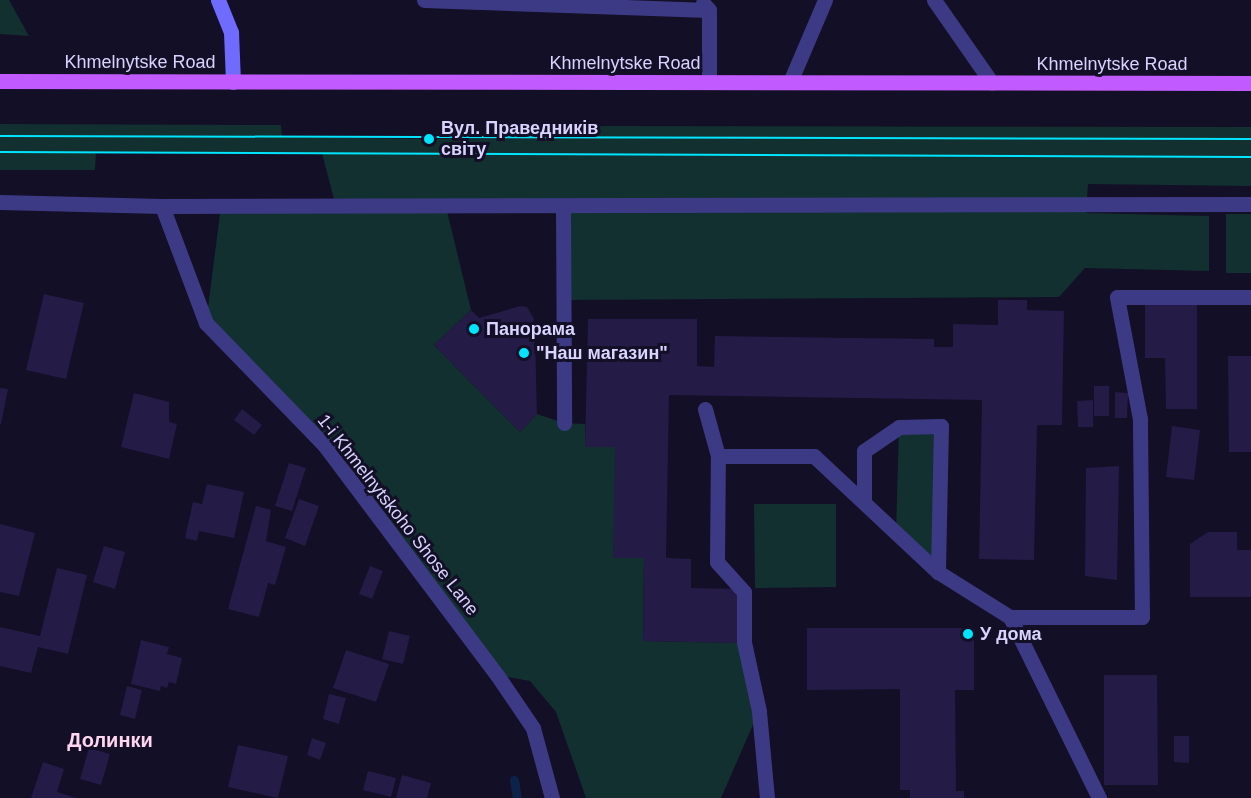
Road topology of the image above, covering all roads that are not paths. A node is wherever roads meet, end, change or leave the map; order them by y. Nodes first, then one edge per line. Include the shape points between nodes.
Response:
1 (218, 0) edge
2 (423, 0) edge
3 (825, 0) edge
4 (934, 0) edge
5 (705, 5) edge
6 (0, 81) edge
7 (233, 82) junction
8 (709, 82) junction
9 (789, 82) junction
10 (992, 83) junction
11 (1251, 83) edge
12 (0, 202) edge
13 (1251, 204) edge
14 (162, 206) junction
15 (563, 206) junction
16 (1251, 297) edge
17 (705, 409) dead end
18 (564, 423) dead end
19 (718, 456) junction
20 (864, 502) junction
21 (938, 572) junction
22 (1010, 617) junction
23 (552, 798) edge
24 (767, 798) edge
25 (1099, 798) edge

1 - 7 main road via 231,32
2 - 5 street
3 - 9 street
4 - 10 street
5 - 8 street
6 - 7 main road, Khmelnytske Road
7 - 8 main road, Khmelnytske Road
8 - 9 main road, Khmelnytske Road
9 - 10 main road, Khmelnytske Road
10 - 11 main road, Khmelnytske Road
12 - 14 street
13 - 15 street
14 - 15 street
14 - 23 street, 1-i Khmelnytskoho Shose Lane via 206,324 325,447 497,675 533,728
15 - 18 street
16 - 22 street via 1117,297 1140,419 1142,617
17 - 19 street
19 - 20 street via 814,456
19 - 24 street via 717,562 744,592 744,642 759,711
20 - 21 street
20 - 21 street via 864,451 899,428 941,426
21 - 22 street
22 - 25 street

